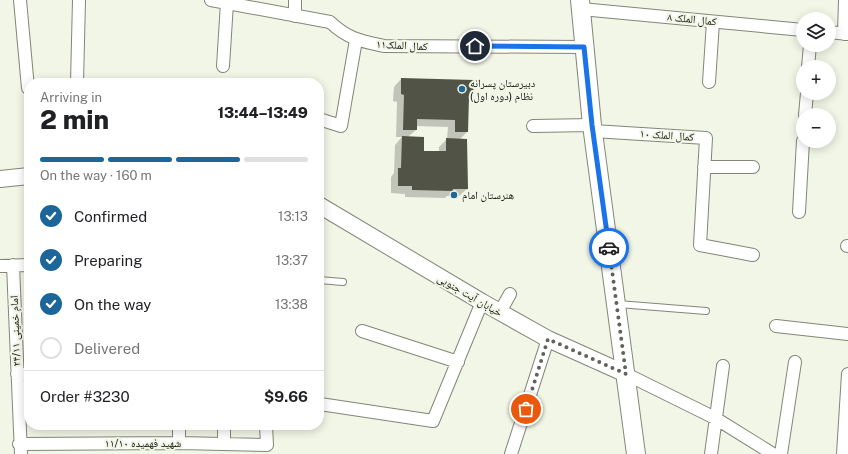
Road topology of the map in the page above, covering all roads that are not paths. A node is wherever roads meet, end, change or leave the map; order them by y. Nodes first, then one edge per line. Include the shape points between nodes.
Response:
1 (20, 0) edge
2 (79, 0) edge
3 (211, 0) edge
4 (295, 0) edge
5 (845, 0) edge
6 (227, 3) junction
7 (580, 4) edge
8 (295, 16) junction
9 (712, 22) junction
10 (796, 29) edge
11 (836, 33) edge
12 (846, 34) edge
13 (356, 40) junction
14 (584, 47) junction
15 (224, 66) dead end
16 (27, 78) edge
17 (77, 78) edge
18 (709, 82) dead end
19 (324, 121) edge
20 (533, 126) dead end
21 (593, 128) junction
22 (803, 148) edge
23 (704, 167) junction
24 (753, 167) dead end
25 (24, 177) edge
26 (0, 179) edge
27 (324, 209) edge
28 (799, 212) dead end
29 (753, 255) dead end
30 (13, 265) junction
31 (24, 265) edge
32 (0, 266) edge
33 (324, 280) edge
34 (343, 282) dead end
35 (510, 294) dead end
36 (482, 302) junction
37 (616, 304) junction
38 (706, 311) dead end
39 (500, 312) junction
40 (776, 326) dead end
41 (362, 331) dead end
42 (848, 334) edge
43 (548, 339) junction
44 (458, 362) junction
45 (795, 362) dead end
46 (723, 366) dead end
47 (23, 374) edge
48 (626, 374) junction
49 (848, 374) edge
50 (324, 405) edge
51 (715, 418) junction
52 (179, 430) edge
53 (224, 430) edge
54 (266, 430) edge
55 (179, 443) junction
56 (224, 444) junction
57 (20, 449) edge
58 (511, 454) edge
59 (636, 454) edge
60 (711, 454) edge
61 (772, 454) edge
62 (781, 454) edge
63 (843, 454) edge

1 - 16 street
2 - 17 street
3 - 6 street, کمال الملک۱۱
4 - 8 street
5 - 12 street
6 - 8 street, کمال الملک۱۱
6 - 15 street
7 - 9 street, کمال الملک ۸
7 - 14 main road
8 - 13 street, کمال الملک۱۱ via 330,22
9 - 10 street, کمال الملک ۸
9 - 18 street
11 - 12 street
13 - 14 street, کمال الملک۱۱ via 384,46
13 - 19 street via 341,126
14 - 21 main road
20 - 21 street
21 - 23 street, کمال الملک ۱۰ via 706,138
21 - 37 main road
22 - 28 street
23 - 24 street
23 - 29 street, کمال الملک ۱۰ via 700,245
25 - 26 street
27 - 36 street, خیابان آیت جنوبی
30 - 31 street
30 - 32 street
30 - 47 street, امام خمینی ۲۴/۱۱
33 - 34 lane
35 - 39 street
36 - 39 street, خیابان آیت جنوبی
36 - 44 street
37 - 38 lane
37 - 48 main road
39 - 43 street, خیابان آیت جنوبی
40 - 42 street
41 - 44 street
43 - 48 street, خیابان آیت جنوبی
43 - 58 street
44 - 50 street via 433,421
45 - 62 street
46 - 51 street
47 - 57 street, امام خمینی ۲۴/۱۱
48 - 51 street
48 - 59 main road
49 - 63 street
51 - 60 street
51 - 61 street
52 - 55 street
53 - 56 street
54 - 56 street, شهید فهمیده ۱۱/۱۰ via 267,445
55 - 56 street, شهید فهمیده ۱۱/۱۰
55 - 57 street, شهید فهمیده ۱۱/۱۰

